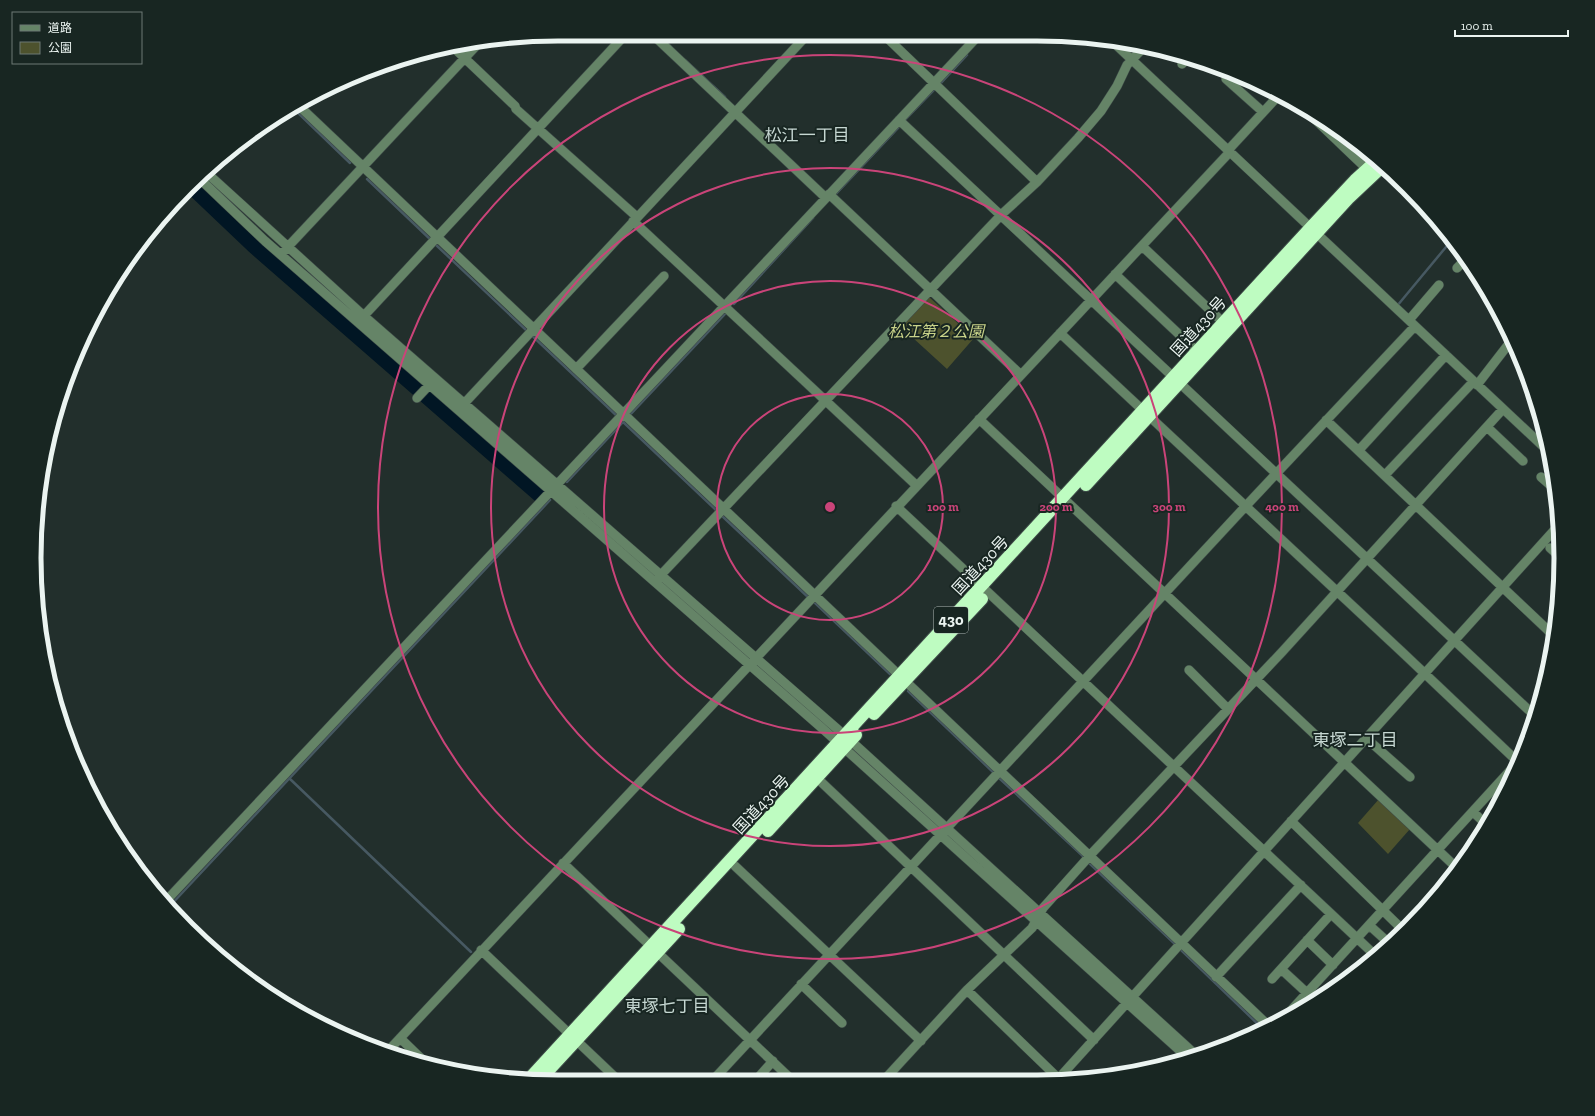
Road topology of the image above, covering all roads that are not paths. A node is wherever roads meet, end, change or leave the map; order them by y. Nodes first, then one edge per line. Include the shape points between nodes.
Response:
1 (620, 41) edge
2 (659, 41) edge
3 (801, 41) edge
4 (890, 41) edge
5 (973, 41) edge
6 (474, 48) edge
7 (1119, 48) edge
8 (457, 51) edge
9 (1140, 51) edge
10 (464, 58) junction
11 (1132, 60) junction
12 (1226, 79) dead end
13 (934, 83) junction
14 (1274, 98) edge
15 (302, 109) edge
16 (735, 112) junction
17 (1263, 112) junction
18 (900, 120) junction
19 (539, 131) junction
20 (1336, 137) edge
21 (1230, 153) junction
22 (364, 167) junction
23 (1372, 168) edge
24 (210, 176) edge
25 (203, 182) edge
26 (1037, 182) junction
27 (827, 196) junction
28 (1002, 214) junction
29 (635, 219) junction
30 (1314, 230) junction
31 (436, 240) junction
32 (1144, 248) junction
33 (284, 251) junction
34 (1462, 263) edge
35 (1457, 268) dead end
36 (664, 276) dead end
37 (1117, 276) junction
38 (1440, 285) dead end
39 (931, 290) junction
40 (1091, 300) junction
41 (725, 306) junction
42 (361, 319) junction
43 (1226, 326) junction
44 (1412, 326) junction
45 (530, 331) junction
46 (1062, 335) junction
47 (1508, 345) edge
48 (1200, 354) junction
49 (1446, 355) junction
50 (576, 369) junction
51 (1021, 375) junction
52 (1177, 380) junction
53 (430, 384) junction
54 (1475, 384) junction
55 (417, 398) dead end
56 (826, 400) junction
57 (461, 406) junction
58 (1503, 409) junction
59 (1146, 413) junction
60 (624, 417) junction
61 (1326, 420) junction
62 (981, 421) junction
63 (1487, 427) junction
64 (1541, 444) edge
65 (1359, 450) junction
66 (1523, 461) dead end
67 (1276, 474) junction
68 (1385, 475) junction
69 (1541, 477) dead end
70 (1549, 484) edge
71 (916, 485) junction
72 (554, 488) junction
73 (1066, 501) junction
74 (1416, 504) junction
75 (1246, 506) junction
76 (899, 508) junction
77 (721, 512) junction
78 (1553, 531) edge
79 (1550, 548) dead end
80 (1554, 551) edge
81 (1367, 559) junction
82 (658, 578) junction
83 (1502, 588) junction
84 (985, 589) junction
85 (1338, 591) junction
86 (1164, 593) junction
87 (814, 598) junction
88 (1549, 632) edge
89 (1454, 641) junction
90 (752, 661) junction
91 (1189, 670) dead end
92 (1424, 673) junction
93 (902, 678) junction
94 (1256, 680) junction
95 (1083, 681) junction
96 (1228, 709) junction
97 (1530, 712) edge
98 (1366, 738) junction
99 (844, 742) junction
100 (1514, 759) edge
101 (1343, 763) junction
102 (1174, 767) junction
103 (997, 774) junction
104 (1507, 774) edge
105 (1410, 777) dead end
106 (818, 779) junction
107 (1499, 783) junction
108 (1502, 785) edge
109 (1473, 812) junction
110 (1482, 820) edge
111 (1291, 821) junction
112 (944, 832) junction
113 (1265, 851) junction
114 (1438, 851) junction
115 (1088, 859) junction
116 (565, 865) junction
117 (1453, 865) edge
118 (735, 866) junction
119 (911, 867) junction
120 (1301, 885) junction
121 (168, 898) edge
122 (1383, 911) junction
123 (1331, 914) junction
124 (1038, 917) junction
125 (1369, 925) junction
126 (1400, 927) edge
127 (1357, 938) junction
128 (1307, 940) junction
129 (1386, 940) edge
130 (1178, 945) junction
131 (655, 949) junction
132 (484, 952) junction
133 (1372, 952) edge
134 (829, 954) junction
135 (1004, 955) junction
136 (1333, 965) junction
137 (1282, 969) junction
138 (1216, 977) junction
139 (1272, 979) dead end
140 (801, 984) junction
141 (967, 990) junction
142 (1307, 993) junction
143 (1130, 1000) junction
144 (1294, 1007) edge
145 (1265, 1022) edge
146 (842, 1023) dead end
147 (573, 1037) junction
148 (402, 1040) junction
149 (750, 1040) junction
150 (1094, 1040) junction
151 (921, 1041) junction
152 (392, 1048) edge
153 (1191, 1051) edge
154 (1183, 1053) edge
155 (418, 1055) edge
156 (773, 1061) junction
157 (535, 1074) edge
158 (1055, 1074) edge
159 (1062, 1074) edge
160 (544, 1075) edge
161 (613, 1075) edge
162 (718, 1075) edge
163 (760, 1075) edge
164 (787, 1075) edge
165 (890, 1075) edge

1 - 19 street
2 - 16 street
3 - 16 street
4 - 13 street
5 - 13 street
6 - 10 street
7 - 11 street
8 - 10 street
9 - 11 street
10 - 19 street
10 - 22 street
11 - 21 street
11 - 26 street via 1101,111
12 - 17 street
13 - 18 street
13 - 26 street
14 - 17 street
15 - 22 street
16 - 27 street
16 - 29 street
17 - 21 street
18 - 27 street
18 - 28 street
19 - 29 street
19 - 31 street
20 - 23 street
21 - 30 street
21 - 32 street
22 - 31 street
22 - 33 street
23 - 30 highway, 国道430号 / 430
24 - 33 street
25 - 33 street
26 - 28 street
27 - 39 street
27 - 41 street
28 - 39 street
28 - 40 street
29 - 41 street
29 - 45 street
30 - 43 highway, 国道430号 / 430
30 - 44 street
31 - 42 street
31 - 45 street
32 - 37 street
32 - 43 street
33 - 42 street
34 - 35 street
36 - 50 street
37 - 40 street
37 - 48 street
38 - 44 street
39 - 51 street
39 - 56 street
40 - 46 street
40 - 52 street
41 - 56 street
41 - 60 street
42 - 53 street
43 - 48 highway, 国道430号 / 430
44 - 49 street
44 - 61 street
45 - 50 street
45 - 57 street
46 - 51 street
46 - 59 street
47 - 54 street
48 - 52 highway, 国道430号 / 430
49 - 54 street
49 - 65 street
50 - 60 street
51 - 62 street
52 - 59 highway, 国道430号 / 430
52 - 67 street
53 - 55 street
53 - 57 street
54 - 58 street
54 - 68 street
56 - 71 street
56 - 77 street
57 - 72 street
58 - 63 street
58 - 64 street
59 - 73 highway, 国道430号 / 430
59 - 75 street
60 - 72 street
60 - 77 street
61 - 65 street
61 - 67 street
62 - 71 street
62 - 73 street
63 - 66 street
63 - 74 street
65 - 68 street
67 - 75 street
67 - 81 street
68 - 74 street
69 - 70 street
71 - 76 street
72 - 82 street
72 - 121 street
73 - 84 highway, 国道430号 / 430
73 - 86 street
74 - 81 street
74 - 83 street
75 - 85 street
75 - 86 street
76 - 84 street
76 - 87 street
77 - 82 street
77 - 87 street
78 - 83 street
79 - 80 street
81 - 85 street
81 - 89 street
82 - 90 street
83 - 88 street
83 - 89 street
84 - 93 highway, 国道430号 / 430
84 - 95 street
85 - 92 street
85 - 94 street
86 - 94 street
86 - 95 street
87 - 90 street
87 - 93 street
89 - 92 street
89 - 97 street
90 - 99 street
90 - 116 street
91 - 96 street
92 - 98 street
92 - 100 street
93 - 99 highway, 国道430号 / 430
93 - 103 street
94 - 96 street
94 - 101 street
95 - 102 street
95 - 103 street
96 - 102 street
98 - 101 street
98 - 105 street
99 - 106 highway, 国道430号 / 430
99 - 112 street
99 - 131 highway, 国道430号 / 430
101 - 111 street
101 - 114 street
102 - 113 street
102 - 115 street
103 - 112 street
103 - 115 street
104 - 107 street
106 - 118 highway, 国道430号 / 430
106 - 119 street
107 - 108 street
107 - 109 street
109 - 110 street
109 - 114 street
111 - 113 street
111 - 122 street
112 - 119 street
112 - 124 street
113 - 120 street
113 - 130 street
114 - 117 street
114 - 122 street
115 - 124 street via 1043,908
115 - 130 street
116 - 131 street
116 - 132 street
118 - 131 highway, 国道430号 / 430
118 - 134 street
119 - 134 street
119 - 135 street
120 - 123 street
120 - 138 street
122 - 125 street
122 - 126 street
123 - 127 street
123 - 128 street
124 - 135 street via 1032,928
124 - 143 street
125 - 127 street
125 - 129 street
127 - 133 street
127 - 136 street
128 - 136 street
128 - 137 street
130 - 138 street
130 - 143 street
131 - 147 highway, 国道430号 / 430
131 - 149 street
132 - 147 street
132 - 148 street
134 - 140 street
134 - 151 street
135 - 141 street
135 - 150 street
136 - 142 street
137 - 139 street
137 - 142 street
138 - 145 street
140 - 146 street
140 - 149 street
141 - 151 street
141 - 158 street
142 - 144 street
143 - 150 street
143 - 153 street
143 - 154 street
147 - 157 highway, 国道430号 / 430
147 - 160 highway, 国道430号 / 430
147 - 161 street
148 - 152 street
148 - 155 street
149 - 156 street
149 - 162 street
150 - 159 street
151 - 165 street
156 - 163 street
156 - 164 street

